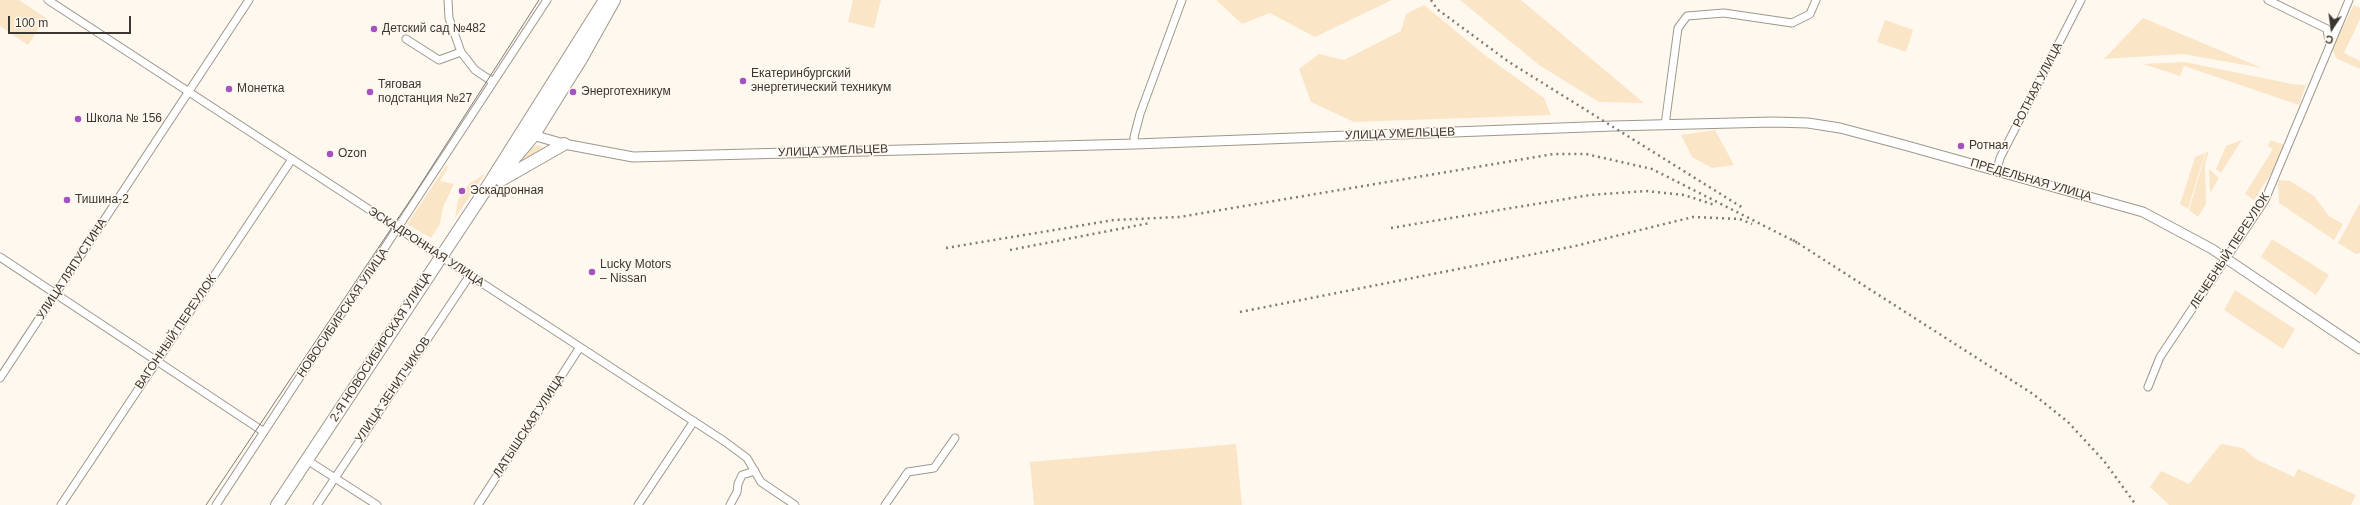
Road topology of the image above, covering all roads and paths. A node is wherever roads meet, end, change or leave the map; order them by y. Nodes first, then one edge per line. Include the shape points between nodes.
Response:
1 (48, 0) edge
2 (448, 0) edge
3 (548, 0) edge
4 (605, 0) edge
5 (614, 0) edge
6 (1182, 0) edge
7 (1816, 0) edge
8 (2081, 0) edge
9 (2268, 0) edge
10 (2348, 0) edge
11 (246, 1) edge
12 (406, 39) dead end
13 (2329, 43) junction
14 (461, 52) junction
15 (493, 82) junction
16 (187, 93) junction
17 (1665, 125) junction
18 (521, 131) junction
19 (533, 136) junction
20 (564, 144) junction
21 (1135, 144) junction
22 (292, 159) junction
23 (1997, 170) junction
24 (486, 189) junction
25 (398, 230) junction
26 (440, 256) junction
27 (0, 257) edge
28 (2226, 258) junction
29 (470, 274) junction
30 (56, 295) junction
31 (580, 347) junction
32 (2360, 350) edge
33 (157, 360) junction
34 (0, 378) edge
35 (2148, 387) dead end
36 (694, 421) junction
37 (264, 432) junction
38 (955, 438) dead end
39 (307, 460) junction
40 (755, 471) junction
41 (334, 478) junction
42 (61, 505) edge
43 (216, 505) edge
44 (277, 505) edge
45 (317, 505) edge
46 (377, 505) edge
47 (478, 505) edge
48 (638, 505) edge
49 (730, 505) edge
50 (795, 505) edge
51 (885, 505) edge

1 - 16 street, ЭСКАДРОННАЯ УЛИЦА
2 - 14 street via 448,18
3 - 15 street, НОВОСИБИРСКАЯ УЛИЦА
4 - 18 main road, 2-Я НОВОСИБИРСКАЯ УЛИЦА
5 - 19 main road, 2-Я НОВОСИБИРСКАЯ УЛИЦА
6 - 21 street via 1140,114 1134,136
7 - 17 street via 1810,14 1792,23 1724,13 1687,16 1678,28
8 - 23 street, РОТНАЯ УЛИЦА via 2000,158
9 - 13 street via 2327,29
10 - 13 street, ЛЕЧЕБНЫЙ ПЕРЕУЛОК
11 - 16 street, УЛИЦА ЛЯПУСТИНА
12 - 14 street via 439,60
13 - 28 street, ЛЕЧЕБНЫЙ ПЕРЕУЛОК via 2265,200
14 - 15 street via 475,70
15 - 25 street, НОВОСИБИРСКАЯ УЛИЦА
16 - 22 street, ЭСКАДРОННАЯ УЛИЦА
16 - 30 street, УЛИЦА ЛЯПУСТИНА
17 - 21 street, УЛИЦА УМЕЛЬЦЕВ
17 - 23 street, ПРЕДЕЛЬНАЯ УЛИЦА via 1808,123 1840,128
18 - 19 street, УЛИЦА УМЕЛЬЦЕВ
18 - 24 main road, 2-Я НОВОСИБИРСКАЯ УЛИЦА
19 - 20 street, УЛИЦА УМЕЛЬЦЕВ
19 - 24 main road, 2-Я НОВОСИБИРСКАЯ УЛИЦА
20 - 21 street, УЛИЦА УМЕЛЬЦЕВ via 633,157
20 - 24 main road
22 - 25 street, ЭСКАДРОННАЯ УЛИЦА
22 - 33 street, ВАГОННЫЙ ПЕРЕУЛОК
23 - 28 street, ПРЕДЕЛЬНАЯ УЛИЦА via 2143,212
24 - 26 main road, 2-Я НОВОСИБИРСКАЯ УЛИЦА
25 - 26 street, ЭСКАДРОННАЯ УЛИЦА
25 - 37 street, НОВОСИБИРСКАЯ УЛИЦА
26 - 29 street, ЭСКАДРОННАЯ УЛИЦА
26 - 39 main road, 2-Я НОВОСИБИРСКАЯ УЛИЦА
27 - 30 street
28 - 32 street, ПРЕДЕЛЬНАЯ УЛИЦА
28 - 35 street, ЛЕЧЕБНЫЙ ПЕРЕУЛОК via 2160,357
29 - 31 street, ЭСКАДРОННАЯ УЛИЦА
29 - 41 street, УЛИЦА ЗЕНИТЧИКОВ
30 - 33 street
30 - 34 street, УЛИЦА ЛЯПУСТИНА
31 - 36 street, ЭСКАДРОННАЯ УЛИЦА
31 - 47 street, ЛАТЫШСКАЯ УЛИЦА
33 - 37 street
33 - 42 street, ВАГОННЫЙ ПЕРЕУЛОК
36 - 40 street, ЭСКАДРОННАЯ УЛИЦА via 746,458
36 - 48 street
37 - 43 street, НОВОСИБИРСКАЯ УЛИЦА
38 - 51 street via 934,468 908,472
39 - 41 street
39 - 44 main road, 2-Я НОВОСИБИРСКАЯ УЛИЦА
40 - 49 street via 742,475
40 - 50 street, ЭСКАДРОННАЯ УЛИЦА via 761,482
41 - 45 street, УЛИЦА ЗЕНИТЧИКОВ
41 - 46 street

